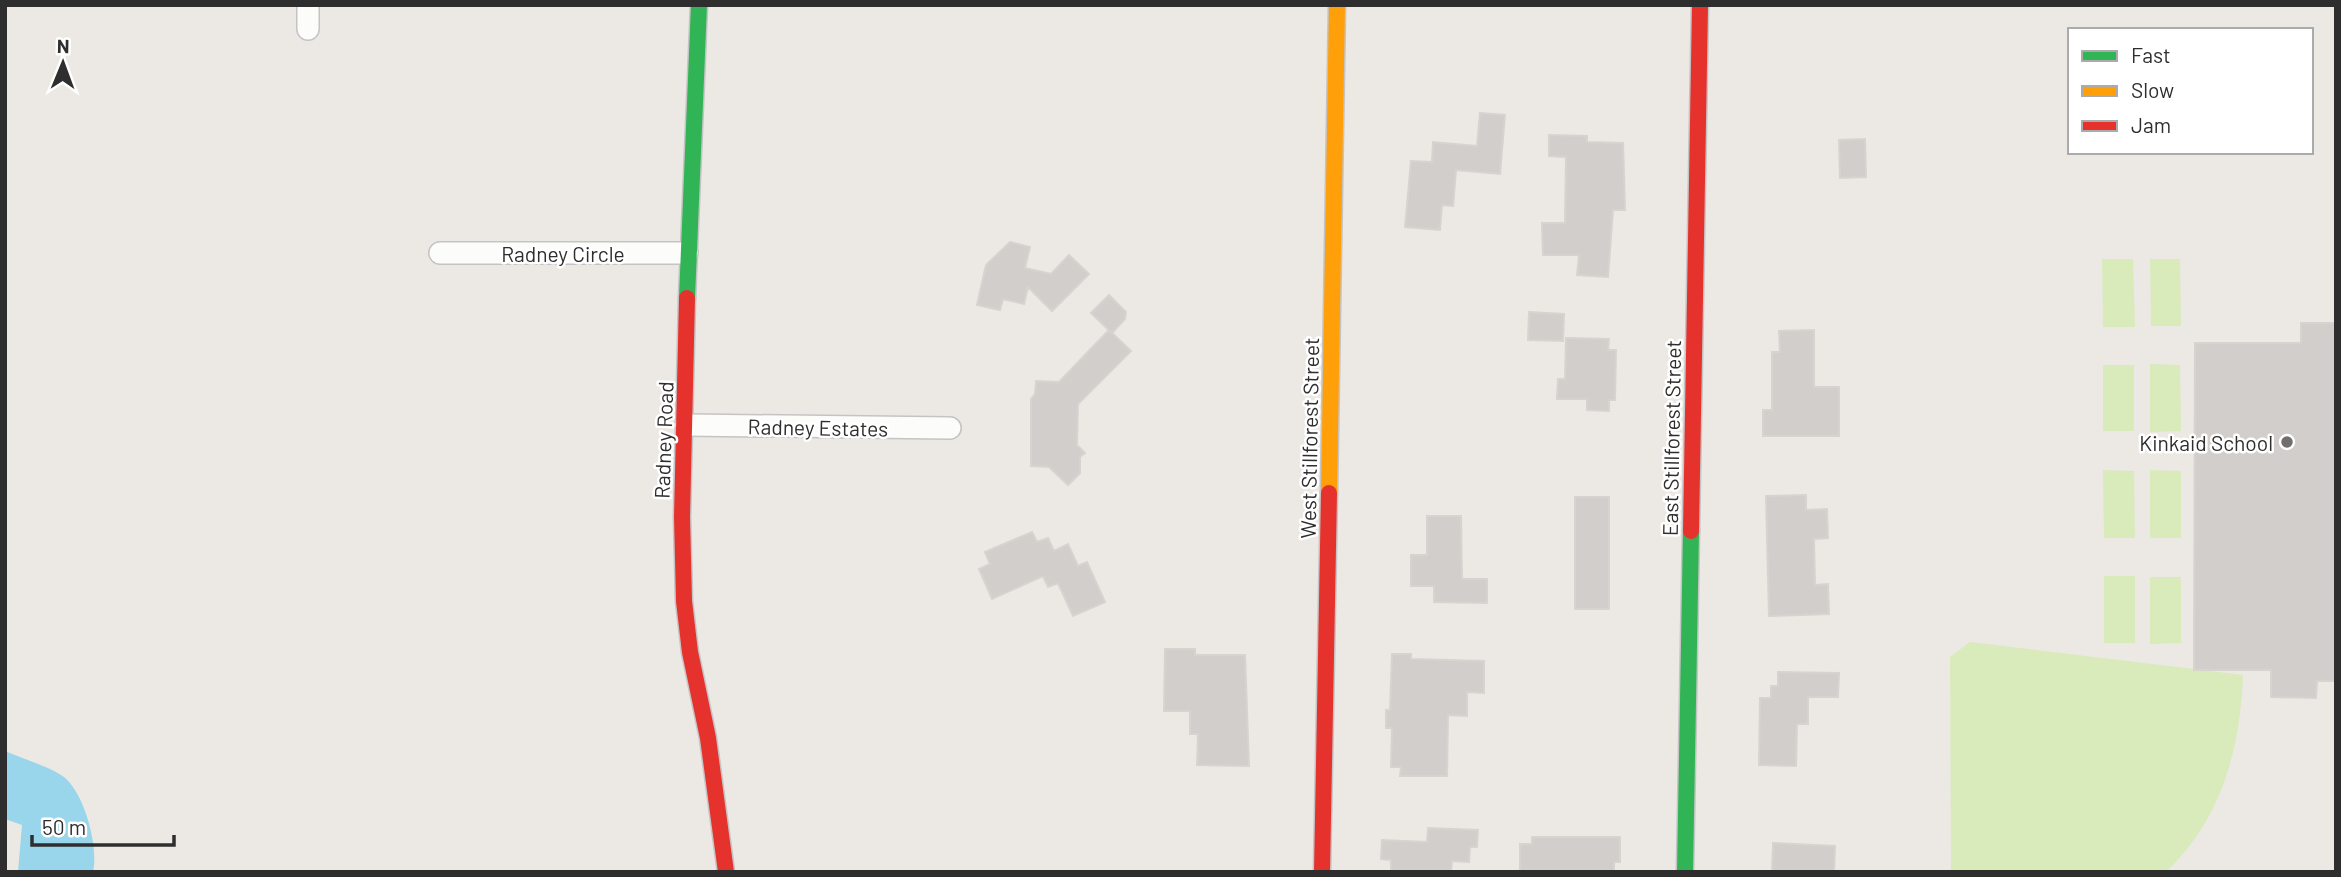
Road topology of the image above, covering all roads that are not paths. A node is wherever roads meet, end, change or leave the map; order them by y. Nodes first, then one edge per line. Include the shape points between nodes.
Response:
1 (308, 5) edge
2 (699, 5) edge
3 (1337, 5) edge
4 (1700, 5) edge
5 (308, 29) dead end
6 (440, 253) dead end
7 (687, 253) junction
8 (686, 425) junction
9 (950, 428) dead end
10 (726, 872) edge
11 (1322, 872) edge
12 (1685, 872) edge

1 - 5 street
2 - 7 street, Radney Road
3 - 11 street, West Stillforest Street
4 - 12 street, East Stillforest Street
6 - 7 street, Radney Circle
7 - 8 street, Radney Road
8 - 9 street, Radney Estates
8 - 10 street, Radney Road via 684,601

